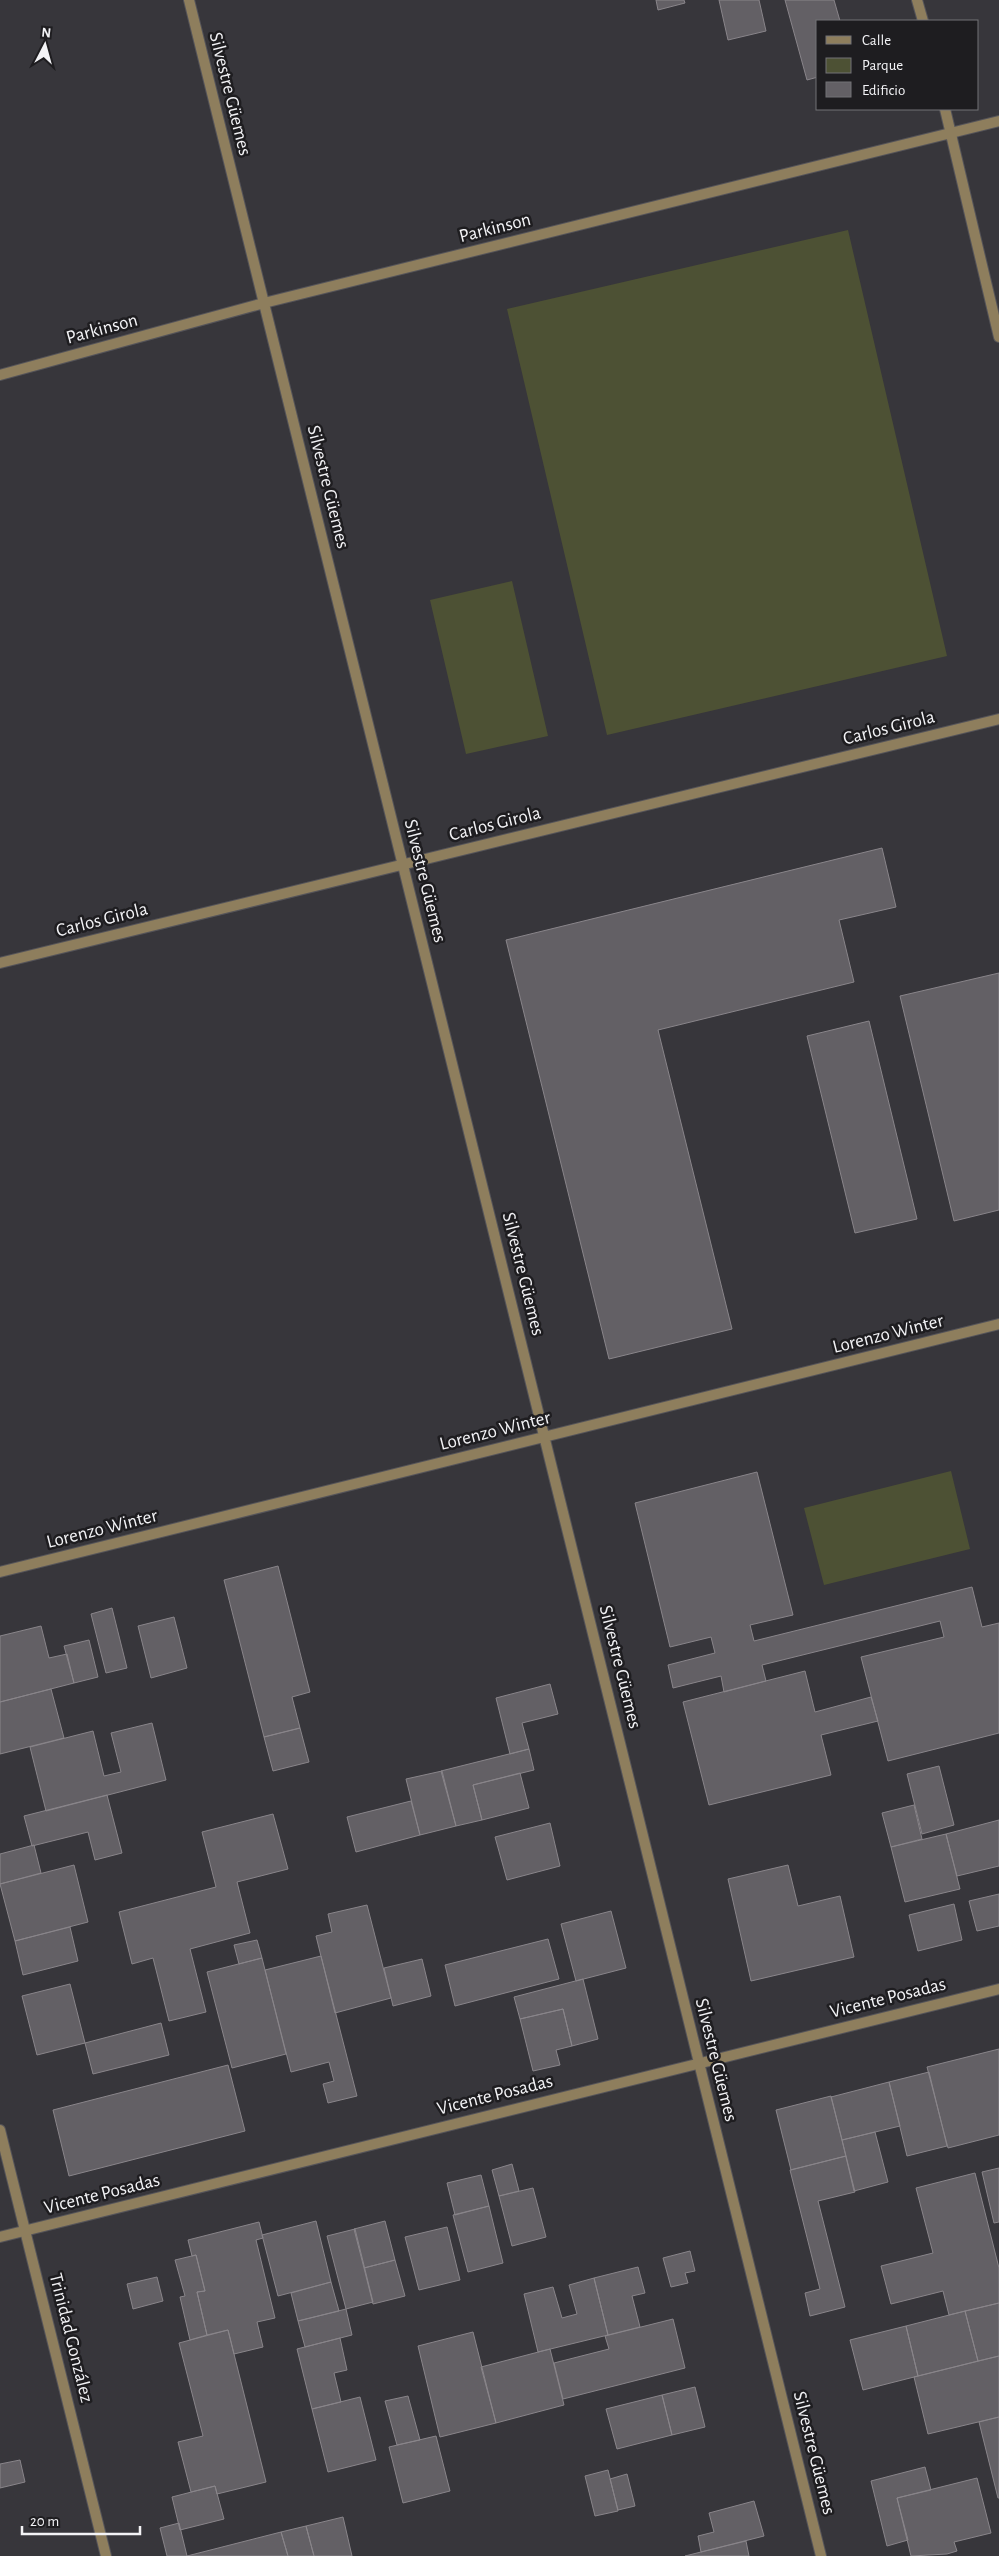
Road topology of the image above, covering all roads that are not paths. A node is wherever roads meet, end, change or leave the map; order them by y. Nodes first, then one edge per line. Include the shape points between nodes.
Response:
1 (189, 0) edge
2 (917, 0) edge
3 (923, 20) edge
4 (945, 110) edge
5 (999, 121) edge
6 (952, 133) junction
7 (264, 303) junction
8 (999, 337) edge
9 (0, 374) edge
10 (999, 719) edge
11 (403, 864) junction
12 (0, 963) edge
13 (999, 1324) edge
14 (545, 1437) junction
15 (0, 1572) edge
16 (999, 1989) edge
17 (699, 2062) junction
18 (0, 2130) edge
19 (26, 2231) junction
20 (0, 2237) edge
21 (106, 2556) edge
22 (821, 2556) edge

1 - 7 street, Silvestre Güemes
2 - 3 street
4 - 6 street
5 - 6 street, Parkinson
6 - 7 street, Parkinson
6 - 8 street
7 - 9 street, Parkinson
7 - 11 street, Silvestre Güemes
10 - 11 street, Carlos Girola
11 - 12 street, Carlos Girola
11 - 14 street, Silvestre Güemes
13 - 14 street, Lorenzo Winter
14 - 15 street, Lorenzo Winter
14 - 17 street, Silvestre Güemes
16 - 17 street, Vicente Posadas
17 - 19 street, Vicente Posadas
17 - 22 street, Silvestre Güemes
18 - 19 street, Trinidad González
19 - 20 street, Vicente Posadas
19 - 21 street, Trinidad González

